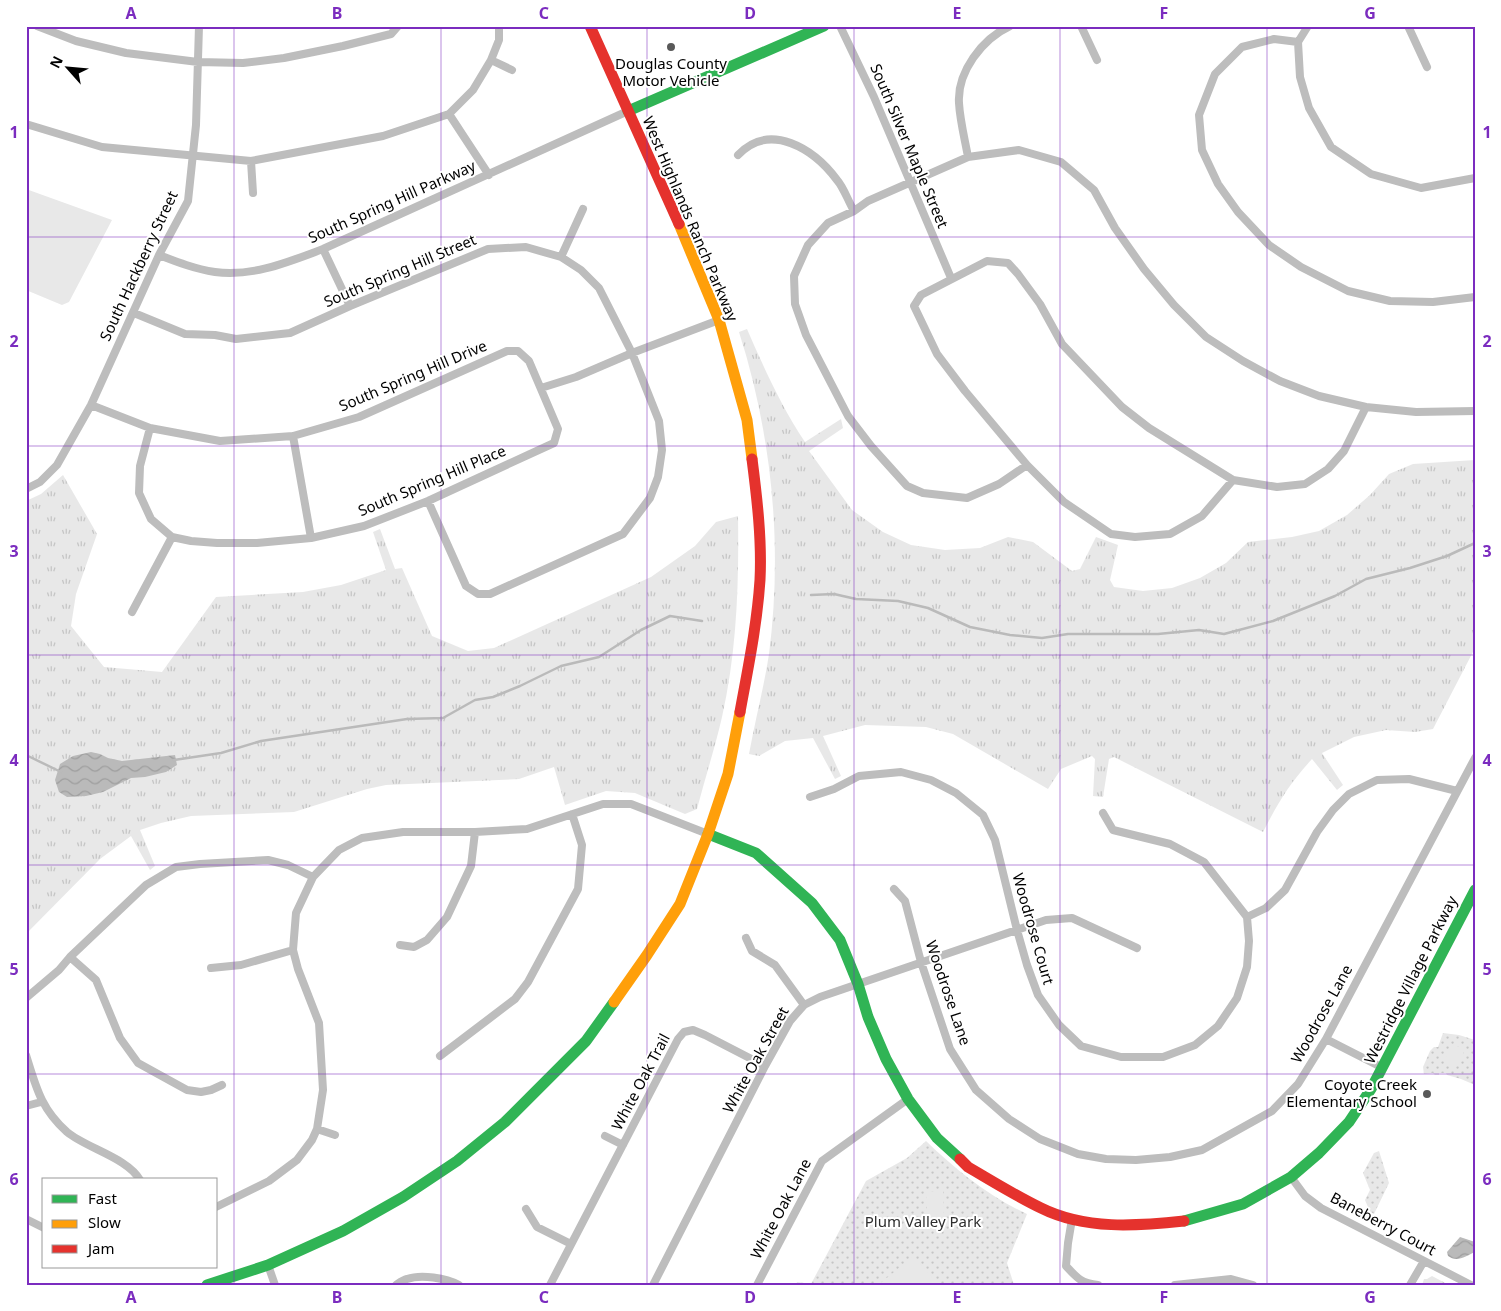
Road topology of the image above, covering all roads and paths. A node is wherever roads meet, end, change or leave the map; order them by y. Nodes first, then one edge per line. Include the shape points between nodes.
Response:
1 (37, 26) edge
2 (199, 26) edge
3 (398, 26) edge
4 (499, 26) edge
5 (590, 26) edge
6 (824, 26) edge
7 (840, 26) edge
8 (1010, 26) edge
9 (1081, 26) edge
10 (1308, 26) edge
11 (1408, 26) edge
12 (1298, 42) junction
13 (490, 60) junction
14 (1096, 60) dead end
15 (198, 62) junction
16 (1426, 67) dead end
17 (512, 70) dead end
18 (628, 112) junction
19 (449, 114) junction
20 (26, 124) edge
21 (738, 155) dead end
22 (192, 156) junction
23 (968, 157) junction
24 (251, 161) junction
25 (489, 174) junction
26 (1475, 178) edge
27 (910, 184) junction
28 (253, 193) dead end
29 (584, 209) dead end
30 (854, 211) junction
31 (323, 249) junction
32 (159, 255) junction
33 (561, 257) junction
34 (951, 278) junction
35 (1475, 296) edge
36 (350, 306) junction
37 (134, 313) junction
38 (719, 320) junction
39 (632, 352) junction
40 (541, 388) junction
41 (91, 405) junction
42 (1366, 406) junction
43 (1475, 411) edge
44 (150, 428) junction
45 (293, 436) junction
46 (1027, 465) junction
47 (1233, 480) junction
48 (26, 489) edge
49 (428, 501) junction
50 (172, 537) junction
51 (311, 538) junction
52 (132, 612) dead end
53 (1475, 758) edge
54 (1457, 791) junction
55 (810, 797) dead end
56 (1103, 813) dead end
57 (572, 814) junction
58 (475, 832) junction
59 (708, 834) junction
60 (313, 877) junction
61 (894, 889) dead end
62 (1475, 890) edge
63 (1248, 917) junction
64 (1017, 930) junction
65 (746, 938) dead end
66 (400, 945) dead end
67 (1137, 948) dead end
68 (293, 950) junction
69 (70, 957) junction
70 (921, 962) junction
71 (211, 968) dead end
72 (858, 984) junction
73 (26, 998) edge
74 (804, 1005) junction
75 (1326, 1039) junction
76 (26, 1055) edge
77 (440, 1056) dead end
78 (765, 1066) junction
79 (1382, 1068) junction
80 (222, 1085) dead end
81 (908, 1099) junction
82 (41, 1102) junction
83 (26, 1106) edge
84 (317, 1129) junction
85 (335, 1135) dead end
86 (605, 1136) dead end
87 (623, 1145) junction
88 (1291, 1177) junction
89 (139, 1178) edge
90 (218, 1206) edge
91 (526, 1209) dead end
92 (26, 1219) edge
93 (1072, 1220) junction
94 (42, 1227) edge
95 (571, 1244) junction
96 (1424, 1261) junction
97 (268, 1264) junction
98 (207, 1285) edge
99 (275, 1285) edge
100 (396, 1285) edge
101 (459, 1285) edge
102 (550, 1285) edge
103 (653, 1285) edge
104 (757, 1285) edge
105 (1098, 1285) edge
106 (1175, 1285) edge
107 (1253, 1285) edge
108 (1410, 1285) edge
109 (1471, 1285) edge

1 - 15 street via 76,41
2 - 15 street, South Hackberry Street
3 - 15 street via 391,34 284,58 243,63
4 - 13 street via 499,40
5 - 18 main road, West Highlands Ranch Parkway
6 - 18 main road
7 - 27 street, South Silver Maple Street
8 - 23 street via 973,57 963,79 959,102
9 - 14 street
10 - 12 street
11 - 16 street
12 - 26 street via 1300,77 1309,108 1331,147 1371,174 1421,188
12 - 35 street via 1274,39 1242,47 1214,74 1199,115 1202,150 1218,184 1268,245 1301,267 1348,291 1390,301 1433,302
13 - 17 street
13 - 19 street via 473,90
15 - 22 street, South Hackberry Street
18 - 25 street, South Spring Hill Parkway
18 - 38 main road, West Highlands Ranch Parkway
19 - 24 street via 383,136
19 - 25 street
20 - 22 street via 102,146
21 - 30 street via 759,140 784,140 812,154 838,180
22 - 24 street
22 - 32 street, South Hackberry Street via 188,201
23 - 27 street
23 - 42 street via 1019,150 1061,162 1094,190 1115,228 1144,269 1206,338 1280,381 1319,396
24 - 28 street
25 - 31 street, South Spring Hill Parkway
27 - 30 street via 868,201
27 - 34 street, South Silver Maple Street
29 - 33 street
30 - 46 street via 828,223 808,245 794,276 795,304 806,335 848,416 907,486 923,493 967,498 999,484
31 - 32 street, South Spring Hill Parkway via 279,266 243,273 194,268
31 - 36 street
32 - 37 street, South Hackberry Street
33 - 36 street, South Spring Hill Street via 526,247 488,249
33 - 39 street, South Spring Hill Street via 581,270 599,288
34 - 46 street via 921,295 914,306 937,354
34 - 47 street via 987,261 1008,264 1040,304 1062,344 1122,407 1149,428
36 - 37 street, South Spring Hill Street via 290,333 236,339 185,334
37 - 41 street, South Hackberry Street
38 - 39 street
38 - 59 main road, West Highlands Ranch Parkway via 747,420 758,509 760,578 755,633 728,774
39 - 40 street via 576,377
39 - 49 street, South Spring Hill Street via 659,422 662,450 658,477 650,498 623,534 490,594 478,594 466,586
40 - 45 street, South Spring Hill Drive via 529,361 518,351 507,351 359,417
40 - 49 street, South Spring Hill Place via 558,429 554,443
41 - 44 street, South Spring Hill Drive
41 - 48 street, South Hackberry Street via 57,465 40,482
42 - 43 street via 1416,412
42 - 47 street via 1344,451 1328,469 1305,484 1277,487
44 - 45 street, South Spring Hill Drive via 220,441
44 - 50 street via 140,466 139,492 151,519
45 - 51 street
46 - 47 street via 1064,502 1099,528 1111,534 1135,537 1170,534 1202,516
49 - 51 street, South Spring Hill Place via 364,526
50 - 51 street, South Spring Hill Place via 191,541 257,543
50 - 52 street
53 - 54 street, Woodrose Lane
54 - 63 street via 1410,779 1377,780 1349,794 1332,810 1317,832 1284,890 1266,908
54 - 75 street, Woodrose Lane
55 - 64 street, Woodrose Court via 859,776 902,772 932,780 956,793 984,815 995,840
56 - 63 street via 1113,830 1170,844 1204,862
57 - 58 street via 527,829
57 - 59 street via 603,804 630,804
57 - 77 street via 582,845 578,888 528,982 515,999
58 - 60 street via 403,832 362,838 339,850
58 - 66 street via 472,866 447,916 427,940 414,947
59 - 72 main road, Westridge Village Parkway via 756,853 812,903 840,940
59 - 97 main road, West Highlands Ranch Parkway via 680,904 620,995 586,1041 505,1122 457,1161 403,1197 343,1231
60 - 68 street via 296,913
60 - 69 street via 268,860 176,867 146,884
61 - 70 street, Woodrose Lane via 906,901
62 - 79 main road, Westridge Village Parkway
63 - 64 street, Woodrose Court via 1247,967 1237,998 1218,1026 1195,1044 1162,1057 1121,1057 1081,1046 1059,1025 1038,994
64 - 67 street, White Oak Street via 1046,920 1072,918
64 - 70 street, White Oak Street
65 - 74 street via 752,951 775,965
68 - 71 street via 241,965
68 - 84 street via 320,1022 323,1090
69 - 73 street
69 - 80 street via 96,980 120,1038 138,1063 188,1090 201,1092
70 - 72 street, White Oak Street
70 - 75 street, Woodrose Lane via 950,1049 976,1090 1009,1119 1040,1139 1078,1154 1136,1160 1202,1150 1272,1111 1298,1084
72 - 74 street, White Oak Street
72 - 81 main road, Westridge Village Parkway via 886,1059
74 - 78 street, White Oak Street via 790,1022
75 - 79 street
76 - 82 street
78 - 87 street, White Oak Trail via 693,1030 684,1032
78 - 103 street, White Oak Street
79 - 88 main road, Westridge Village Parkway via 1345,1127
81 - 93 main road, Westridge Village Parkway via 937,1138 968,1167 1042,1209
81 - 104 street, White Oak Lane via 822,1161
82 - 83 street
82 - 89 street via 68,1133 121,1163
84 - 85 street
84 - 90 street via 297,1160 269,1181
86 - 87 street, White Oak Trail
87 - 95 street, White Oak Trail
88 - 93 main road, Westridge Village Parkway via 1243,1204 1191,1220 1111,1225
88 - 96 street, Baneberry Court via 1303,1193 1321,1208
91 - 95 street via 537,1227
92 - 94 street
93 - 105 street via 1066,1266 1086,1284
95 - 102 street, White Oak Trail
96 - 108 street
96 - 109 street, Baneberry Court
97 - 98 main road, West Highlands Ranch Parkway
97 - 99 street
100 - 101 street via 408,1278 433,1277
106 - 107 street via 1231,1279

